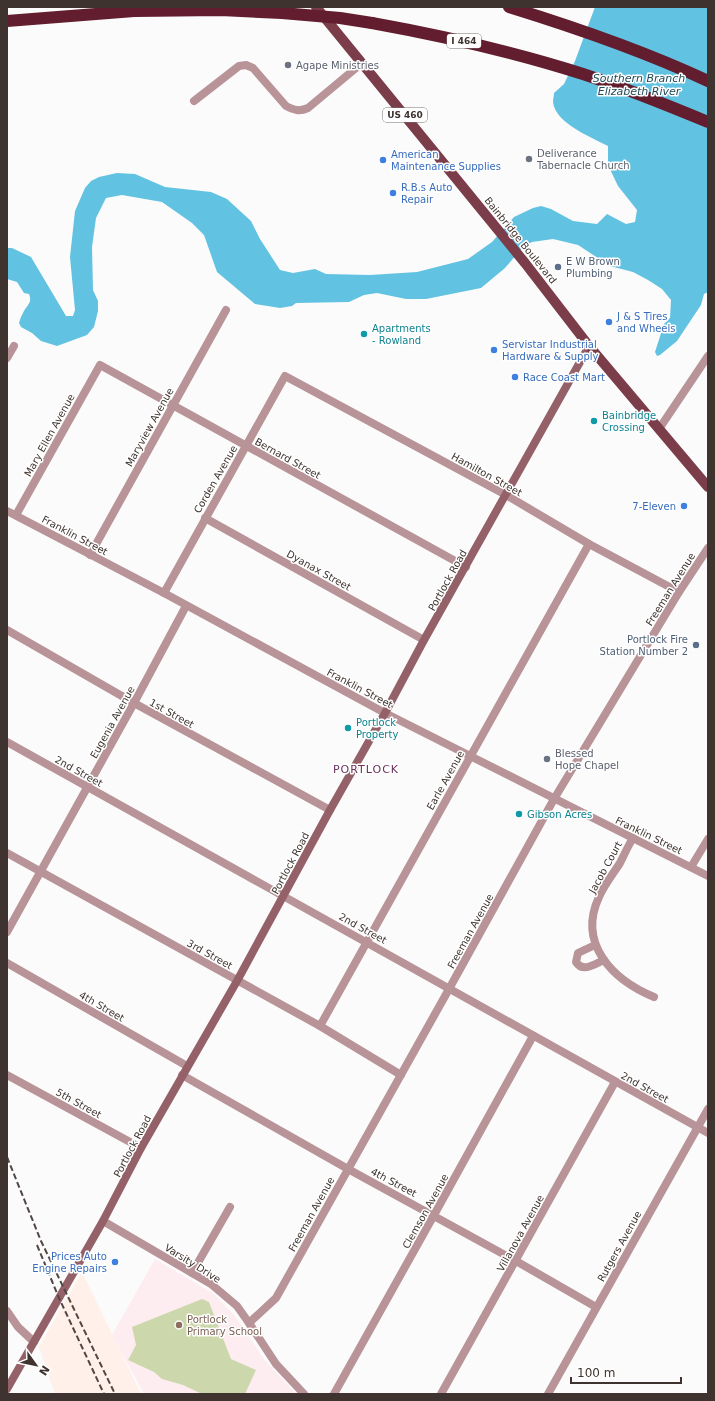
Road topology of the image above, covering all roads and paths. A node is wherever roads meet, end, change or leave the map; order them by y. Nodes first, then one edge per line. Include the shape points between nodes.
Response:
1 (316, 7) edge
2 (509, 7) edge
3 (7, 21) edge
4 (362, 63) junction
5 (687, 71) junction
6 (708, 76) edge
7 (708, 81) edge
8 (194, 101) dead end
9 (706, 122) edge
10 (226, 310) dead end
11 (14, 346) dead end
12 (589, 346) junction
13 (7, 358) edge
14 (707, 361) edge
15 (100, 365) joint
16 (285, 376) joint
17 (173, 405) junction
18 (659, 429) junction
19 (246, 446) junction
20 (708, 486) edge
21 (506, 495) junction
22 (7, 511) edge
23 (16, 515) junction
24 (205, 518) junction
25 (589, 544) junction
26 (708, 548) edge
27 (90, 555) junction
28 (466, 567) junction
29 (679, 592) junction
30 (164, 593) junction
31 (186, 606) junction
32 (7, 630) edge
33 (424, 640) junction
34 (134, 703) junction
35 (385, 713) junction
36 (7, 742) edge
37 (470, 756) junction
38 (87, 787) junction
39 (554, 799) junction
40 (330, 810) junction
41 (633, 838) junction
42 (708, 839) edge
43 (7, 852) edge
44 (691, 867) junction
45 (40, 871) junction
46 (708, 876) edge
47 (284, 896) junction
48 (7, 932) edge
49 (366, 942) junction
50 (595, 945) junction
51 (604, 960) junction
52 (7, 963) edge
53 (237, 981) junction
54 (449, 989) junction
55 (654, 998) dead end
56 (320, 1026) junction
57 (533, 1036) junction
58 (187, 1066) junction
59 (7, 1075) edge
60 (182, 1075) junction
61 (401, 1075) junction
62 (615, 1082) junction
63 (708, 1109) edge
64 (698, 1127) junction
65 (708, 1133) edge
66 (141, 1148) junction
67 (348, 1169) junction
68 (230, 1207) dead end
69 (434, 1216) junction
70 (103, 1221) junction
71 (516, 1261) junction
72 (192, 1273) junction
73 (596, 1307) junction
74 (7, 1311) edge
75 (249, 1323) junction
76 (34, 1342) junction
77 (7, 1389) edge
78 (304, 1394) edge
79 (334, 1394) edge
80 (441, 1394) edge
81 (548, 1394) edge

1 - 4 main road, Bainbridge Boulevard / US 460
2 - 5 highway via 567,25
3 - 9 highway, I 464, bridge via 134,11 221,10 340,18 471,43 554,65 639,94
4 - 8 street via 303,110 292,110 286,106 253,68 246,65 239,66
4 - 12 main road, Bainbridge Boulevard / US 460 via 525,263
5 - 6 highway
5 - 7 highway
10 - 17 street, Maryview Avenue
11 - 13 street
12 - 18 main road, Bainbridge Boulevard / US 460
12 - 21 main road, Portlock Road
14 - 18 street
15 - 17 street, Bernard Street
15 - 23 street, Mary Ellen Avenue
16 - 19 street, Corden Avenue
16 - 21 street, Hamilton Street
17 - 19 street, Bernard Street
17 - 27 street, Maryview Avenue
18 - 20 main road, Bainbridge Boulevard / US 460
19 - 24 street, Corden Avenue
19 - 28 street, Bernard Street
21 - 25 street, Hamilton Street
21 - 28 main road, Portlock Road
22 - 23 street, Franklin Street
23 - 27 street, Franklin Street
24 - 30 street, Corden Avenue
24 - 33 street, Dyanax Street
25 - 29 street, Hamilton Street
25 - 37 street, Earle Avenue
26 - 29 street, Freeman Avenue
27 - 30 street, Franklin Street
28 - 33 main road, Portlock Road
29 - 39 street, Freeman Avenue
30 - 31 street, Franklin Street
31 - 34 street, Eugenia Avenue
31 - 35 street, Franklin Street
32 - 34 street, 1st Street
33 - 35 main road, Portlock Road
34 - 38 street, Eugenia Avenue
34 - 40 street, 1st Street
35 - 37 street, Franklin Street
35 - 40 main road, Portlock Road
36 - 38 street, 2nd Street
37 - 39 street, Franklin Street
37 - 49 street, Earle Avenue
38 - 45 street, Eugenia Avenue
38 - 47 street, 2nd Street
39 - 41 street, Franklin Street
39 - 54 street, Freeman Avenue
40 - 47 main road, Portlock Road
41 - 44 street, Franklin Street
41 - 50 street, Jacob Court via 595,908 592,933
42 - 44 street
43 - 45 street, 3rd Street
44 - 46 street, Franklin Street
45 - 48 street, Eugenia Avenue
45 - 53 street, 3rd Street
47 - 49 street, 2nd Street
47 - 53 main road, Portlock Road
49 - 54 street, 2nd Street
49 - 56 street, Earle Avenue
50 - 51 street, Jacob Court
50 - 51 street via 578,953 576,962 587,968
51 - 55 street, Jacob Court via 630,986
52 - 58 street, 4th Street
53 - 56 street, 3rd Street
53 - 58 main road, Portlock Road
54 - 57 street, 2nd Street
54 - 61 street, Freeman Avenue
56 - 61 street, 3rd Street
57 - 62 street, 2nd Street
57 - 69 street, Clemson Avenue
58 - 60 main road, Portlock Road
59 - 66 street, 5th Street
60 - 66 main road, Portlock Road
60 - 67 street, 4th Street
61 - 67 street, Freeman Avenue
62 - 64 street, 2nd Street
62 - 71 street, Villanova Avenue
63 - 64 street, Rutgers Avenue
64 - 65 street, 2nd Street
64 - 73 street, Rutgers Avenue
66 - 70 main road, Portlock Road
67 - 69 street, 4th Street
67 - 75 street, Freeman Avenue via 276,1298
68 - 72 street
69 - 71 street, 4th Street
69 - 79 street, Clemson Avenue
70 - 72 street, Varsity Drive
70 - 76 main road, Portlock Road
71 - 73 street, 4th Street
71 - 80 street, Villanova Avenue
72 - 75 street, Varsity Drive via 227,1296
73 - 81 street, Rutgers Avenue
74 - 76 street via 18,1327
75 - 78 street, Varsity Drive via 276,1364
76 - 77 main road, Portlock Road

